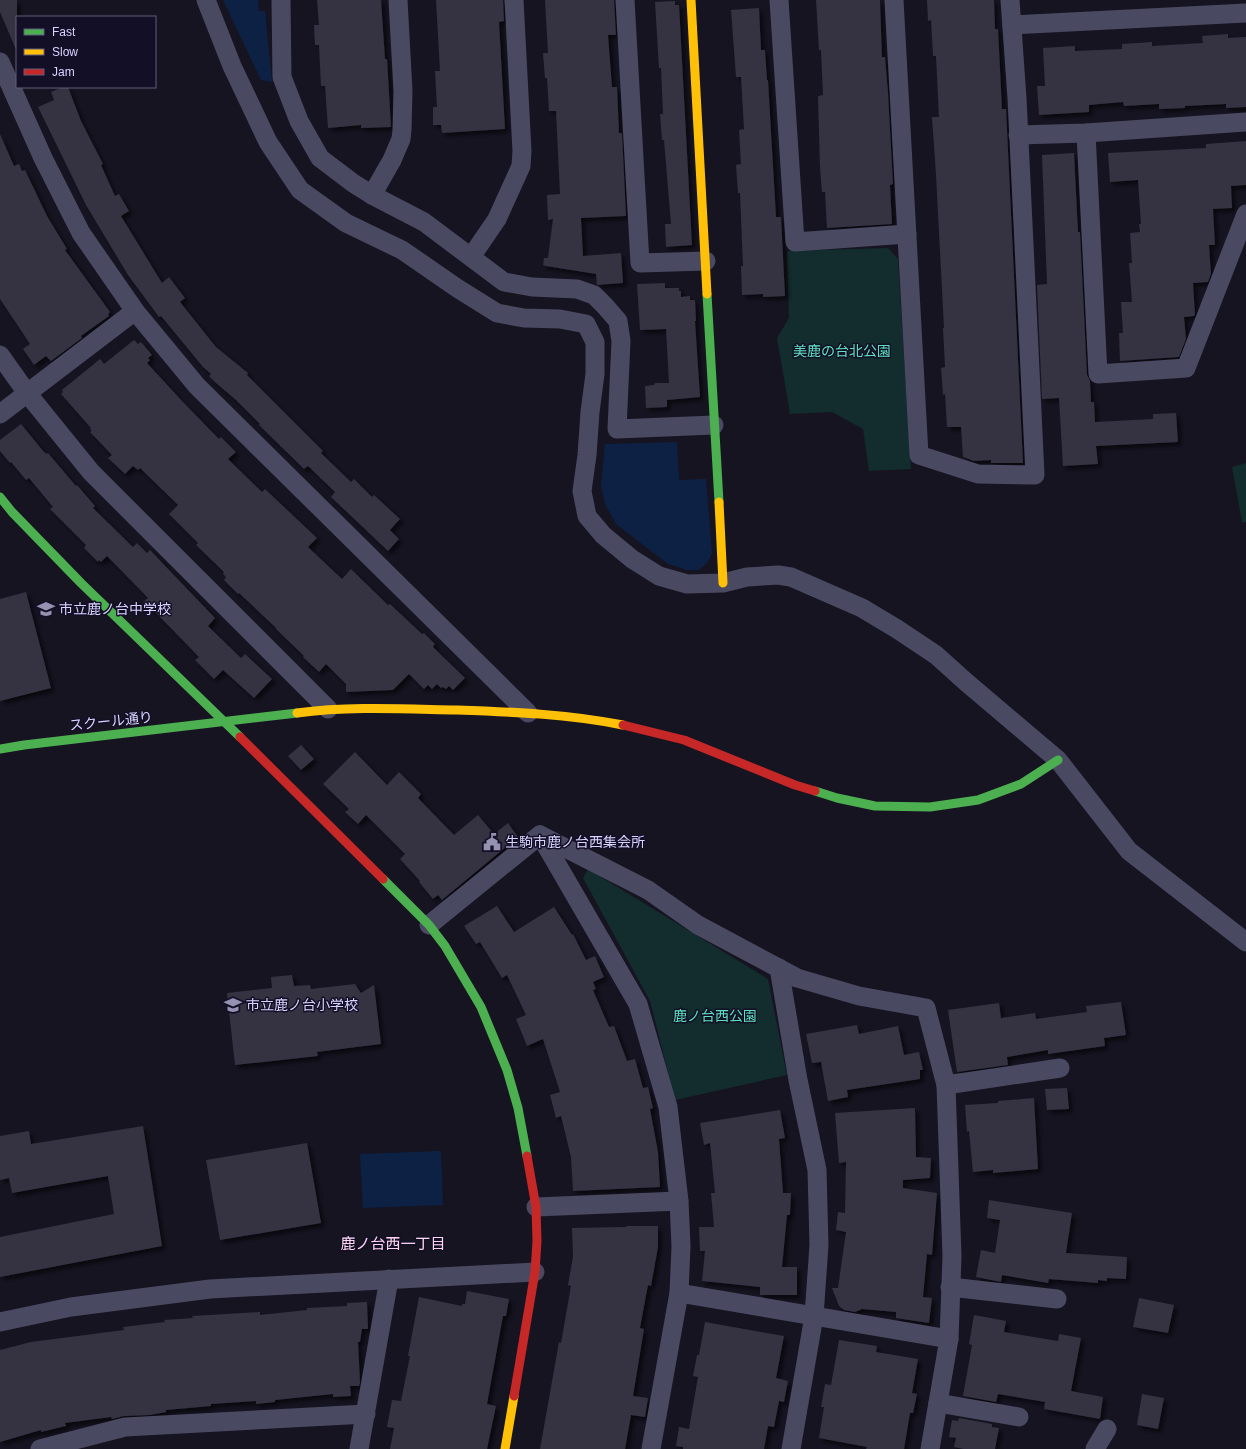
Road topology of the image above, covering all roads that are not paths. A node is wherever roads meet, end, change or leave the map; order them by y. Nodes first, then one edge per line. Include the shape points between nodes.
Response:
1 (206, 0) edge
2 (281, 0) edge
3 (398, 0) edge
4 (514, 0) edge
5 (625, 0) edge
6 (691, 0) edge
7 (779, 0) edge
8 (894, 0) edge
9 (1010, 0) edge
10 (1246, 13) edge
11 (1012, 24) junction
12 (0, 62) edge
13 (1246, 122) edge
14 (1086, 133) junction
15 (1018, 135) junction
16 (372, 195) junction
17 (1246, 214) edge
18 (907, 234) junction
19 (471, 257) junction
20 (706, 261) junction
21 (135, 311) junction
22 (0, 355) edge
23 (27, 393) junction
24 (0, 414) edge
25 (714, 425) junction
26 (0, 497) edge
27 (723, 583) junction
28 (328, 709) junction
29 (528, 713) junction
30 (225, 722) junction
31 (0, 749) edge
32 (1058, 760) junction
33 (540, 835) junction
34 (429, 925) junction
35 (1246, 942) edge
36 (779, 968) junction
37 (1060, 1068) dead end
38 (946, 1085) junction
39 (679, 1201) junction
40 (536, 1207) junction
41 (535, 1272) junction
42 (389, 1279) junction
43 (950, 1287) junction
44 (678, 1293) junction
45 (1057, 1299) dead end
46 (814, 1316) junction
47 (0, 1322) edge
48 (949, 1339) junction
49 (938, 1403) junction
50 (366, 1414) junction
51 (1019, 1417) dead end
52 (1107, 1429) dead end
53 (40, 1449) edge
54 (360, 1449) edge
55 (505, 1449) edge
56 (651, 1449) edge
57 (790, 1449) edge
58 (930, 1449) edge
59 (1095, 1449) edge

1 - 27 street via 232,66 268,142 300,190 346,223 402,250 497,313 586,324 595,342 595,374 582,491 587,516 632,559 659,576 687,584
2 - 16 street via 282,77 299,121 320,158
3 - 16 street via 403,91 401,139
4 - 19 street via 522,136 521,166 497,219
5 - 20 street via 640,263
6 - 20 street
7 - 18 street via 795,242
8 - 18 street
9 - 11 street
10 - 11 street
11 - 15 street
12 - 21 street via 43,158 81,233
13 - 14 street
14 - 15 street
14 - 17 street via 1098,374 1186,368
15 - 18 street via 1035,475 978,474 918,455
16 - 19 street via 424,222
19 - 25 street via 504,282 577,290 594,295 618,321 621,341 617,429
20 - 25 street
21 - 23 street
21 - 29 street via 197,386
22 - 23 street
23 - 24 street
23 - 28 street via 91,472
25 - 27 street
26 - 30 street via 81,583
27 - 32 street via 747,577 791,577 862,608 936,655
28 - 29 street, スクール通り
28 - 30 street, スクール通り
29 - 32 street, スクール通り via 587,718 684,740 795,785 875,806 930,807 978,800 1021,784
30 - 31 street, スクール通り
30 - 34 street
32 - 35 street via 1129,851
33 - 34 street
33 - 36 street via 648,890 698,925
33 - 39 street via 638,1004 668,1107
34 - 40 street via 445,946 480,1007 507,1070 521,1121
36 - 38 street via 797,978 852,994 926,1008
36 - 46 street via 798,1080 817,1170 819,1246
37 - 38 street
38 - 43 street via 952,1256
39 - 40 street
39 - 44 street via 681,1246
40 - 41 street
41 - 42 street
41 - 55 street
42 - 47 street via 210,1289 71,1307
42 - 50 street
43 - 45 street
43 - 48 street
44 - 46 street
44 - 56 street
46 - 48 street
46 - 57 street
48 - 49 street
49 - 51 street
49 - 58 street
50 - 53 street via 125,1427
50 - 54 street
52 - 59 street

